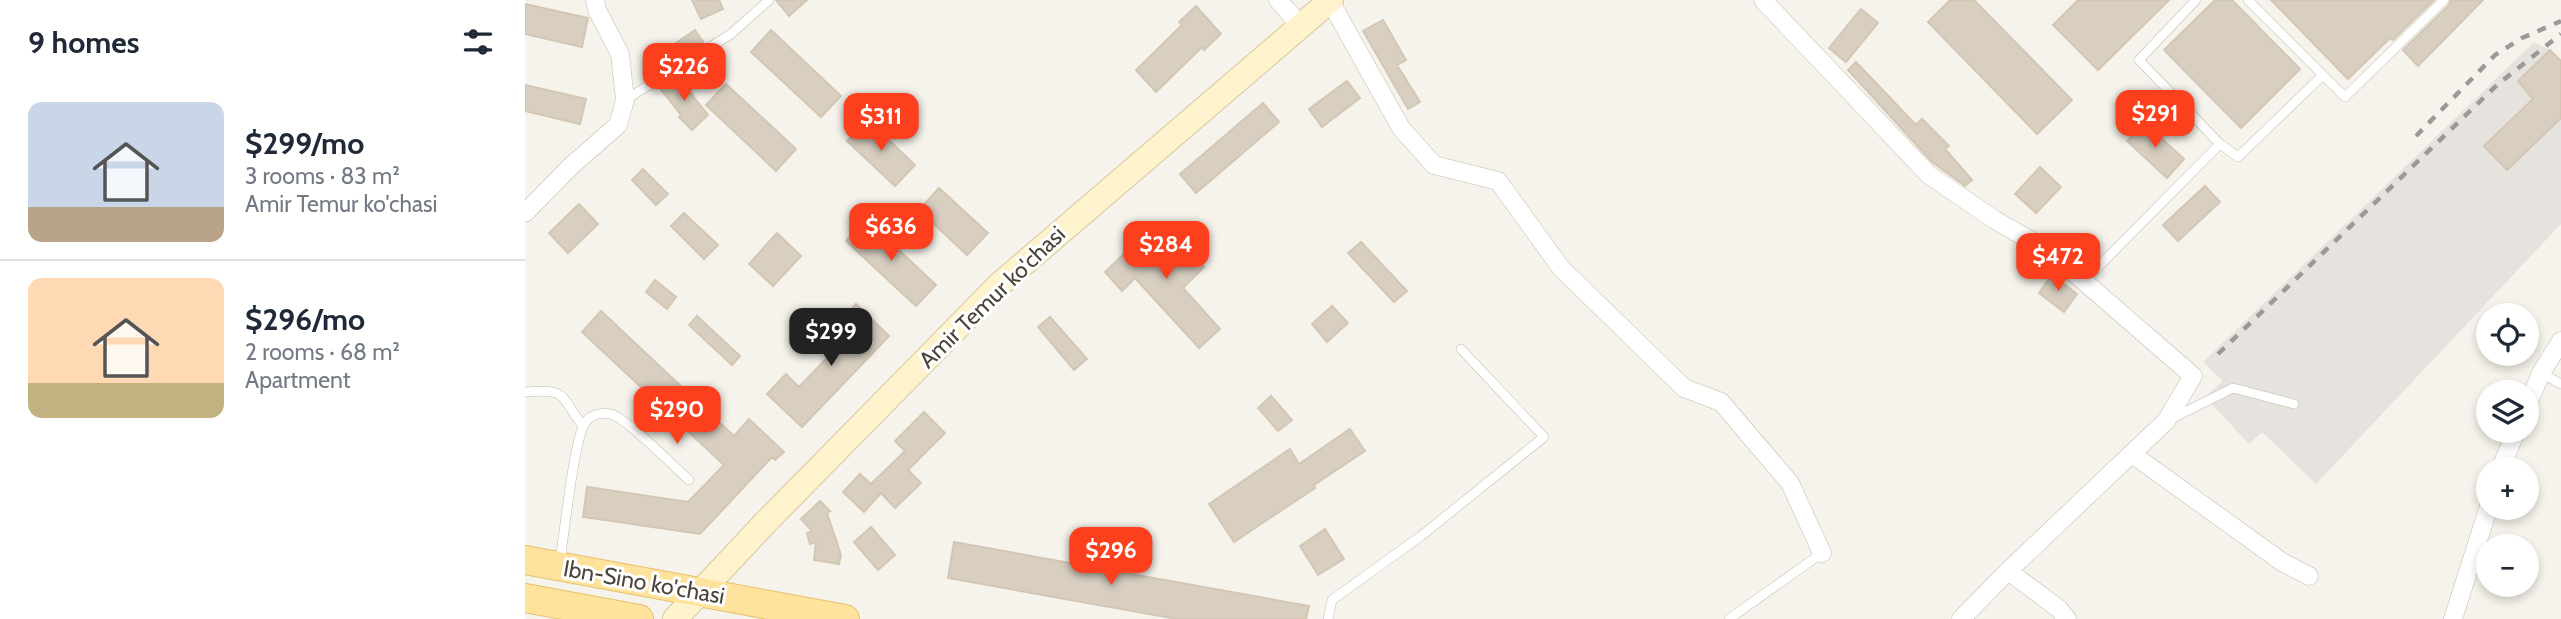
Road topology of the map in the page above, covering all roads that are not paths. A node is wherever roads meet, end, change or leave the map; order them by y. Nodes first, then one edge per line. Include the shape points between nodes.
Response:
1 (595, 0) edge
2 (769, 0) edge
3 (1278, 0) edge
4 (1763, 0) edge
5 (2196, 0) edge
6 (2248, 0) edge
7 (2444, 0) edge
8 (1330, 1) edge
9 (1300, 24) junction
10 (2322, 76) junction
11 (625, 100) junction
12 (2220, 144) junction
13 (525, 213) edge
14 (2084, 281) junction
15 (2561, 341) edge
16 (1461, 349) dead end
17 (2541, 373) junction
18 (2538, 380) edge
19 (2561, 384) edge
20 (525, 392) edge
21 (2294, 404) dead end
22 (2166, 421) junction
23 (583, 426) junction
24 (2132, 454) junction
25 (688, 480) dead end
26 (2485, 520) edge
27 (1822, 553) joint
28 (525, 560) edge
29 (559, 567) junction
30 (2008, 571) junction
31 (2309, 576) dead end
32 (701, 593) junction
33 (525, 598) edge
34 (639, 619) edge
35 (675, 619) edge
36 (845, 619) edge
37 (1328, 619) edge
38 (1729, 619) edge
39 (1961, 619) edge
40 (2067, 619) edge
41 (2453, 619) edge

1 - 11 street via 620,54
2 - 11 lane via 731,34
3 - 9 street
4 - 14 street via 1929,174 2049,251
5 - 12 lane via 2139,60
6 - 10 lane
7 - 10 lane via 2345,97
8 - 9 main road, Amir Temur ko'chasi
8 - 27 street via 1401,128 1434,165 1498,181 1561,268 1684,388 1721,401 1790,484
9 - 32 main road, Amir Temur ko'chasi via 1000,284
10 - 12 lane via 2238,156
11 - 13 street via 618,125
12 - 14 lane
14 - 22 street via 2193,376
15 - 17 street
16 - 37 lane via 1544,437 1421,536 1332,600
17 - 18 street
17 - 19 lane
20 - 23 lane via 562,394
21 - 22 lane via 2233,388
22 - 24 street
23 - 25 lane via 597,414 612,414
23 - 29 lane
24 - 30 street
24 - 31 street via 2282,562
26 - 41 street
27 - 38 lane
28 - 29 main road, Ibn-Sino ko'chasi
29 - 32 main road, Ibn-Sino ko'chasi
30 - 39 street
30 - 40 street
32 - 35 main road, Amir Temur ko'chasi
32 - 36 main road, Ibn-Sino ko'chasi
33 - 34 main road, Ibn-Sino ko'chasi

